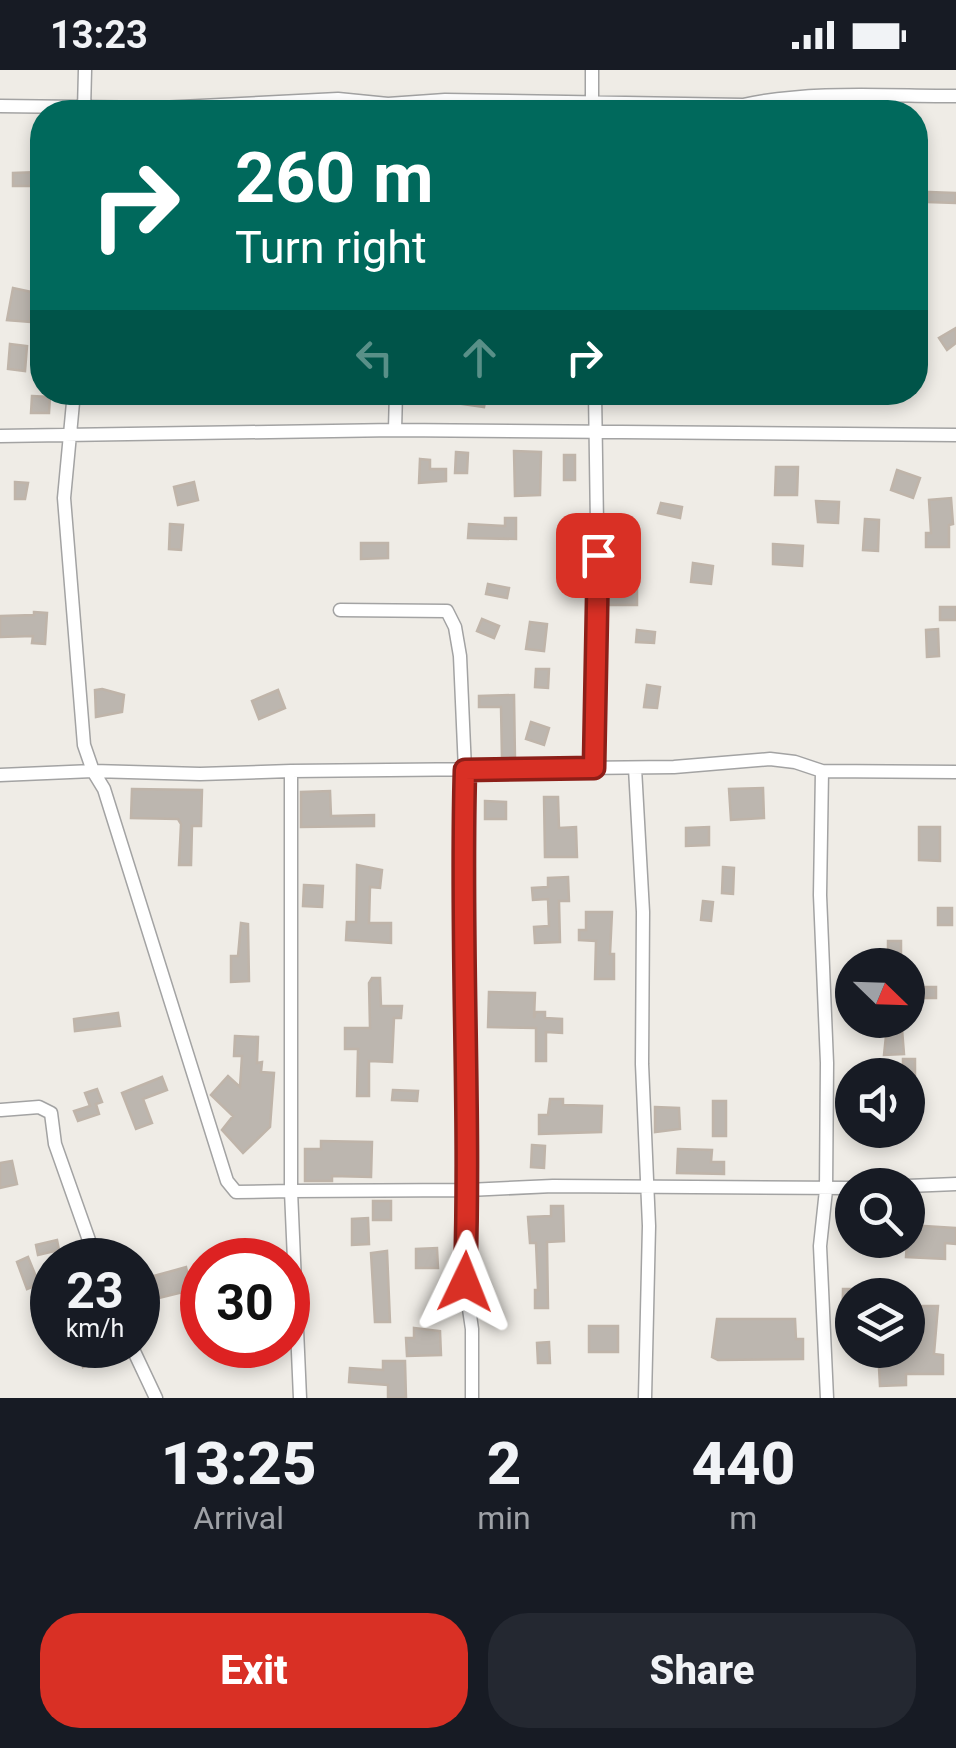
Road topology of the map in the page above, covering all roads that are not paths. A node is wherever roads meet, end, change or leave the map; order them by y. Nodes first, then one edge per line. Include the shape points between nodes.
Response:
1 (86, 70) edge
2 (592, 70) edge
3 (956, 96) edge
4 (84, 100) edge
5 (302, 100) edge
6 (355, 100) edge
7 (592, 100) edge
8 (766, 100) edge
9 (0, 106) edge
10 (30, 107) edge
11 (72, 405) edge
12 (396, 405) edge
13 (595, 405) edge
14 (395, 430) junction
15 (596, 432) junction
16 (68, 434) junction
17 (956, 434) edge
18 (0, 436) edge
19 (340, 610) dead end
20 (594, 768) junction
21 (635, 768) junction
22 (465, 770) junction
23 (291, 771) junction
24 (822, 771) junction
25 (93, 772) junction
26 (956, 772) edge
27 (0, 776) edge
28 (1, 1110) edge
29 (956, 1184) edge
30 (925, 1185) edge
31 (646, 1188) junction
32 (835, 1189) edge
33 (468, 1190) junction
34 (826, 1190) junction
35 (291, 1191) junction
36 (88, 1238) edge
37 (141, 1368) edge
38 (156, 1398) edge
39 (300, 1398) edge
40 (472, 1398) edge
41 (644, 1398) edge
42 (828, 1398) edge

1 - 4 street
2 - 7 street
3 - 8 street via 851,93
5 - 6 street
9 - 10 street
11 - 16 street
12 - 14 street
13 - 15 street
14 - 15 street
14 - 16 street
15 - 17 street
15 - 20 street
16 - 18 street
16 - 25 street via 64,498 72,623 84,746
19 - 22 street via 447,611 460,656
20 - 21 street
20 - 22 street
21 - 24 street via 770,759
21 - 31 street
22 - 23 street
22 - 33 street
23 - 25 street
23 - 35 street
24 - 26 street
24 - 34 street
25 - 27 street
25 - 35 street via 104,789 227,1182 236,1192
28 - 36 street via 47,1108
29 - 30 street
31 - 33 street
31 - 34 street
31 - 41 street
32 - 34 street
33 - 35 street
33 - 40 street
34 - 42 street via 820,1246
35 - 39 street
37 - 38 street

